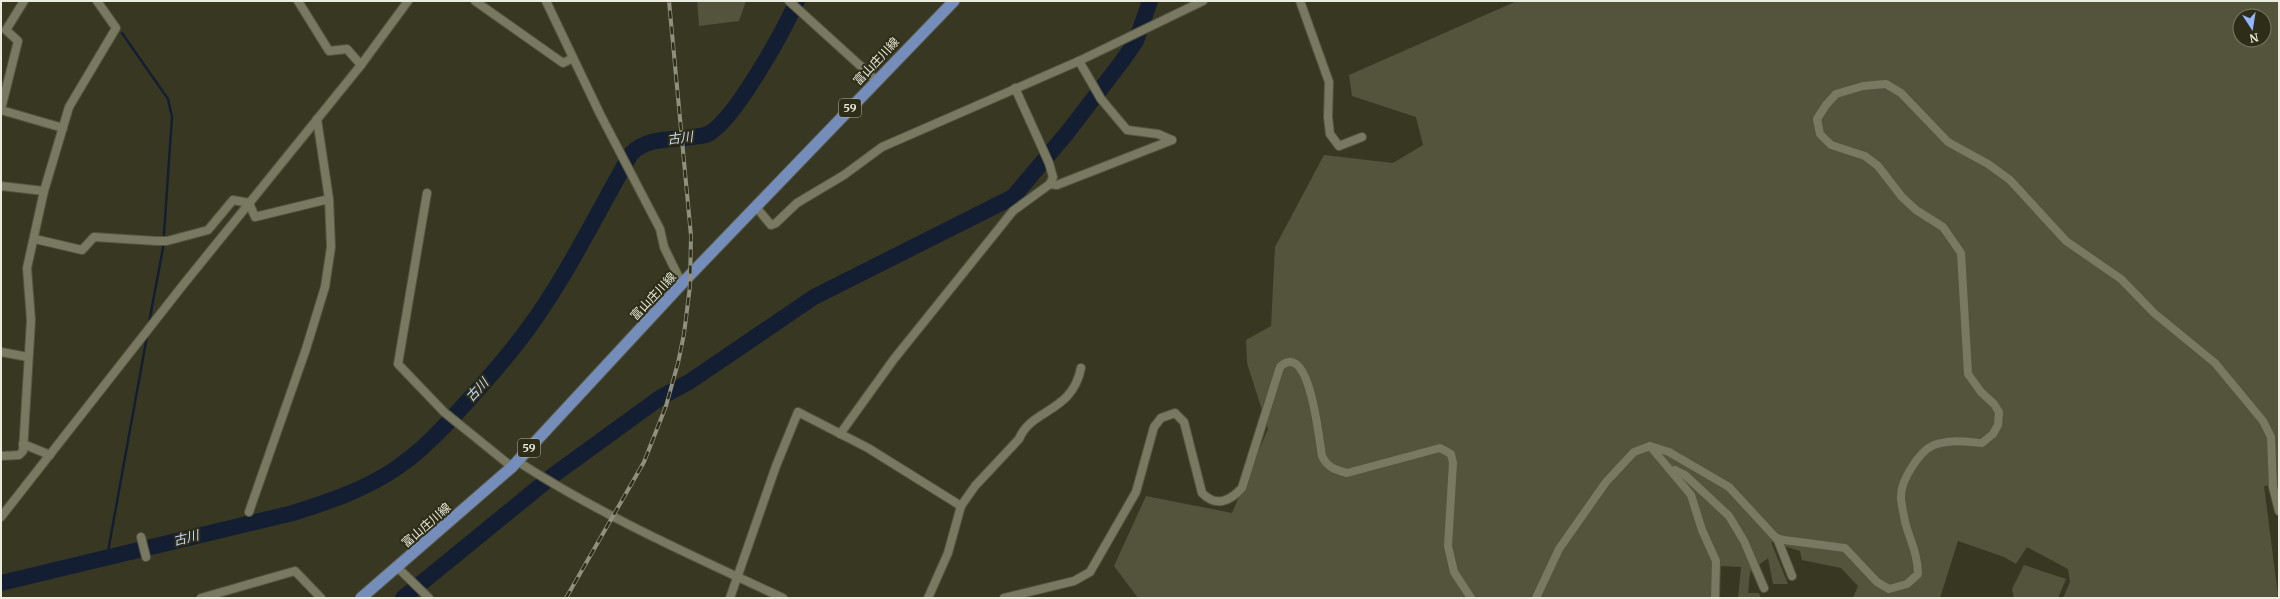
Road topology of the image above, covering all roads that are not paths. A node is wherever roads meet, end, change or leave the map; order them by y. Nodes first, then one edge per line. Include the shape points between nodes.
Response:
1 (24, 1) edge
2 (98, 1) edge
3 (309, 1) edge
4 (408, 1) edge
5 (475, 1) edge
6 (546, 1) edge
7 (789, 1) edge
8 (954, 1) edge
9 (1203, 1) edge
10 (1300, 1) edge
11 (300, 3) edge
12 (4, 29) edge
13 (573, 58) junction
14 (1079, 61) junction
15 (360, 65) junction
16 (876, 80) junction
17 (1015, 88) junction
18 (1, 109) edge
19 (318, 119) junction
20 (63, 128) junction
21 (1362, 137) dead end
22 (1050, 184) junction
23 (1, 186) edge
24 (44, 191) junction
25 (427, 193) dead end
26 (329, 199) junction
27 (249, 203) junction
28 (756, 207) junction
29 (35, 240) junction
30 (682, 284) junction
31 (1, 352) edge
32 (28, 358) junction
33 (1081, 368) dead end
34 (840, 434) junction
35 (23, 444) junction
36 (1650, 446) junction
37 (50, 455) junction
38 (1, 456) edge
39 (514, 464) junction
40 (1667, 465) junction
41 (961, 506) junction
42 (2279, 511) edge
43 (250, 512) dead end
44 (1, 517) edge
45 (141, 537) dead end
46 (1778, 538) junction
47 (146, 557) dead end
48 (397, 567) junction
49 (1792, 576) dead end
50 (738, 577) junction
51 (1764, 588) dead end
52 (1538, 596) edge
53 (201, 598) edge
54 (320, 598) edge
55 (361, 598) edge
56 (429, 598) edge
57 (730, 598) edge
58 (783, 598) edge
59 (928, 598) edge
60 (1004, 598) edge
61 (1471, 598) edge
62 (1715, 598) edge

1 - 12 street
2 - 20 street via 116,28 69,107
3 - 11 street
4 - 15 street
5 - 13 street via 563,63
6 - 13 street
7 - 16 street
8 - 16 main road, 富山庄川線 / 59
9 - 14 street
10 - 21 street via 1329,82 1330,134 1339,146
11 - 15 street via 329,51 347,49
12 - 18 street via 18,41
13 - 30 street via 660,229 664,247
14 - 17 street
14 - 22 street via 1101,99 1126,130 1158,134 1172,140 1057,185
15 - 19 street
16 - 28 main road, 富山庄川線 / 59
17 - 22 street via 1049,164 1053,177
17 - 28 street via 882,147 844,175 797,203 776,223 771,225
18 - 20 street
19 - 26 street
19 - 27 street
20 - 24 street
22 - 34 street via 1013,211 894,359
23 - 24 street
24 - 29 street
25 - 39 street via 398,364 444,412
26 - 27 street via 255,217
26 - 43 street via 331,247 326,287
27 - 29 street via 233,200 208,230 167,241 94,237 82,250
27 - 37 street
28 - 30 main road, 富山庄川線 / 59
29 - 32 street via 27,268 31,320
30 - 39 main road, 富山庄川線 / 59
31 - 32 street
32 - 35 street
33 - 41 street via 1079,379 1066,399 1030,423 1019,439 975,486
34 - 41 street via 868,448
34 - 50 street via 798,412 776,466
35 - 37 street
35 - 38 street via 23,451 19,455
36 - 40 street
36 - 46 street via 1669,452 1728,488 1741,498 1768,531
36 - 52 street via 1634,452 1606,482 1559,548
37 - 44 street
39 - 48 main road, 富山庄川線 / 59
39 - 50 street
40 - 51 street via 1684,475 1729,516 1744,541
40 - 62 street via 1691,495 1702,530 1716,561
41 - 59 street via 948,552
42 - 46 street via 2273,487 2271,437 2263,421 2215,363 2154,314 2121,279 2066,241 2010,180 1988,164 1948,142 1901,93 1886,84 1863,86 1836,94 1817,119 1820,134 1831,145 1865,156 1878,166 1902,197 1916,210 1943,226 1961,253 1968,374 1999,412 1998,425 1993,434 1982,443 1952,441 1933,445 1920,456 1907,476 1901,496 1905,522 1918,560 1918,574 1907,584 1889,589 1877,582 1845,548
45 - 47 street
46 - 49 street
48 - 55 main road, 富山庄川線 / 59
48 - 56 street
50 - 57 street
50 - 58 street
53 - 54 street via 295,571
60 - 61 street via 1074,581 1090,572 1136,492 1154,427 1161,418 1175,413 1184,422 1202,493 1216,502 1225,502 1234,496 1242,488 1280,367 1291,361 1298,364 1308,380 1322,456 1336,471 1347,472 1440,448 1451,454 1453,464 1448,546 1454,572

